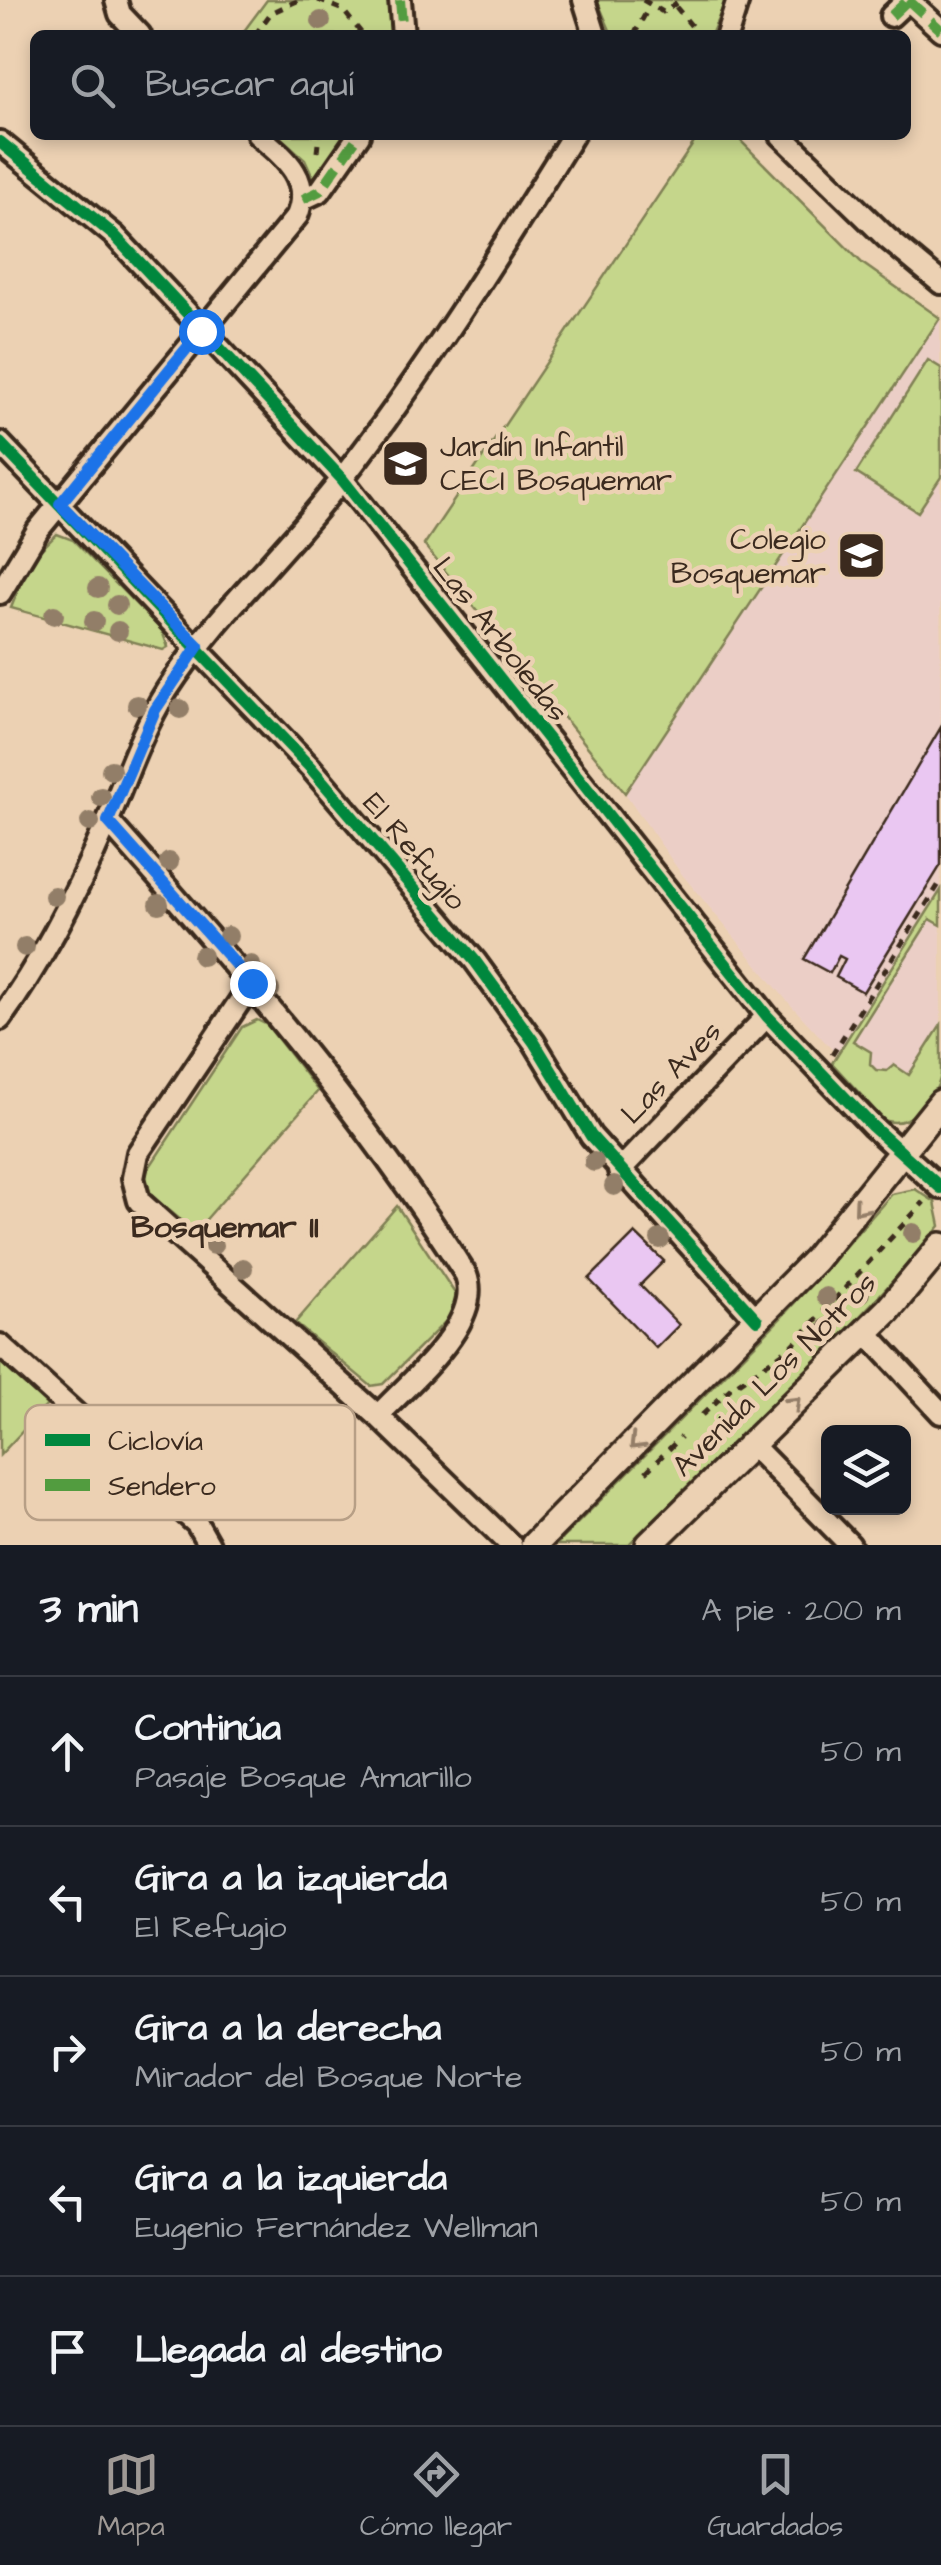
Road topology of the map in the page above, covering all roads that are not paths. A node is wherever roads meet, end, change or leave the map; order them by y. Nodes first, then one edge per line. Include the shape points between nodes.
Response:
1 (116, 0) edge
2 (400, 0) edge
3 (584, 0) edge
4 (738, 0) edge
5 (908, 0) edge
6 (892, 16) dead end
7 (135, 30) edge
8 (403, 30) edge
9 (593, 30) edge
10 (729, 30) edge
11 (941, 30) edge
12 (263, 140) edge
13 (356, 140) edge
14 (570, 140) edge
15 (787, 140) edge
16 (0, 142) edge
17 (302, 198) junction
18 (941, 282) edge
19 (201, 331) junction
20 (0, 443) edge
21 (342, 479) junction
22 (60, 504) junction
23 (0, 593) edge
24 (198, 646) junction
25 (108, 821) junction
26 (252, 983) junction
27 (767, 1016) junction
28 (0, 1019) edge
29 (941, 1103) edge
30 (904, 1156) junction
31 (619, 1170) junction
32 (939, 1186) edge
33 (941, 1246) edge
34 (757, 1320) junction
35 (866, 1332) junction
36 (0, 1345) edge
37 (66, 1405) edge
38 (941, 1413) edge
39 (378, 1416) junction
40 (752, 1444) junction
41 (193, 1520) edge
42 (209, 1545) edge
43 (511, 1545) edge
44 (534, 1545) edge
45 (649, 1545) edge
46 (850, 1545) edge

1 - 7 street
2 - 8 street
3 - 9 street
4 - 10 street
5 - 6 street
5 - 11 street
12 - 17 street via 296,172
13 - 17 street via 320,191
14 - 21 street
15 - 18 street
16 - 19 street, Las Arboledas via 115,236
17 - 19 street via 292,226
19 - 21 street, Las Arboledas
19 - 22 street
20 - 22 street, El Refugio
21 - 24 street
21 - 27 street, Las Arboledas
22 - 23 street via 20,554
22 - 24 street, El Refugio
24 - 25 street via 155,710
24 - 31 street, El Refugio via 475,961
25 - 26 street
25 - 28 street via 60,923
26 - 39 street via 359,1122 469,1284 465,1320
26 - 39 street via 138,1153 135,1191 146,1209
27 - 30 street, Las Arboledas
27 - 31 street, Las Aves
29 - 30 street, Avenida Los Notros
30 - 32 street, Las Arboledas
30 -> 34 street, Avenida Los Notros
31 - 34 street, El Refugio
33 - 35 street, Avenida Los Notros
34 -> 44 street, Avenida Los Notros
35 - 38 street
40 -> 35 street, Avenida Los Notros
36 - 37 street
39 - 43 street
40 - 45 street, Avenida Los Notros
40 - 46 street
41 - 42 street

